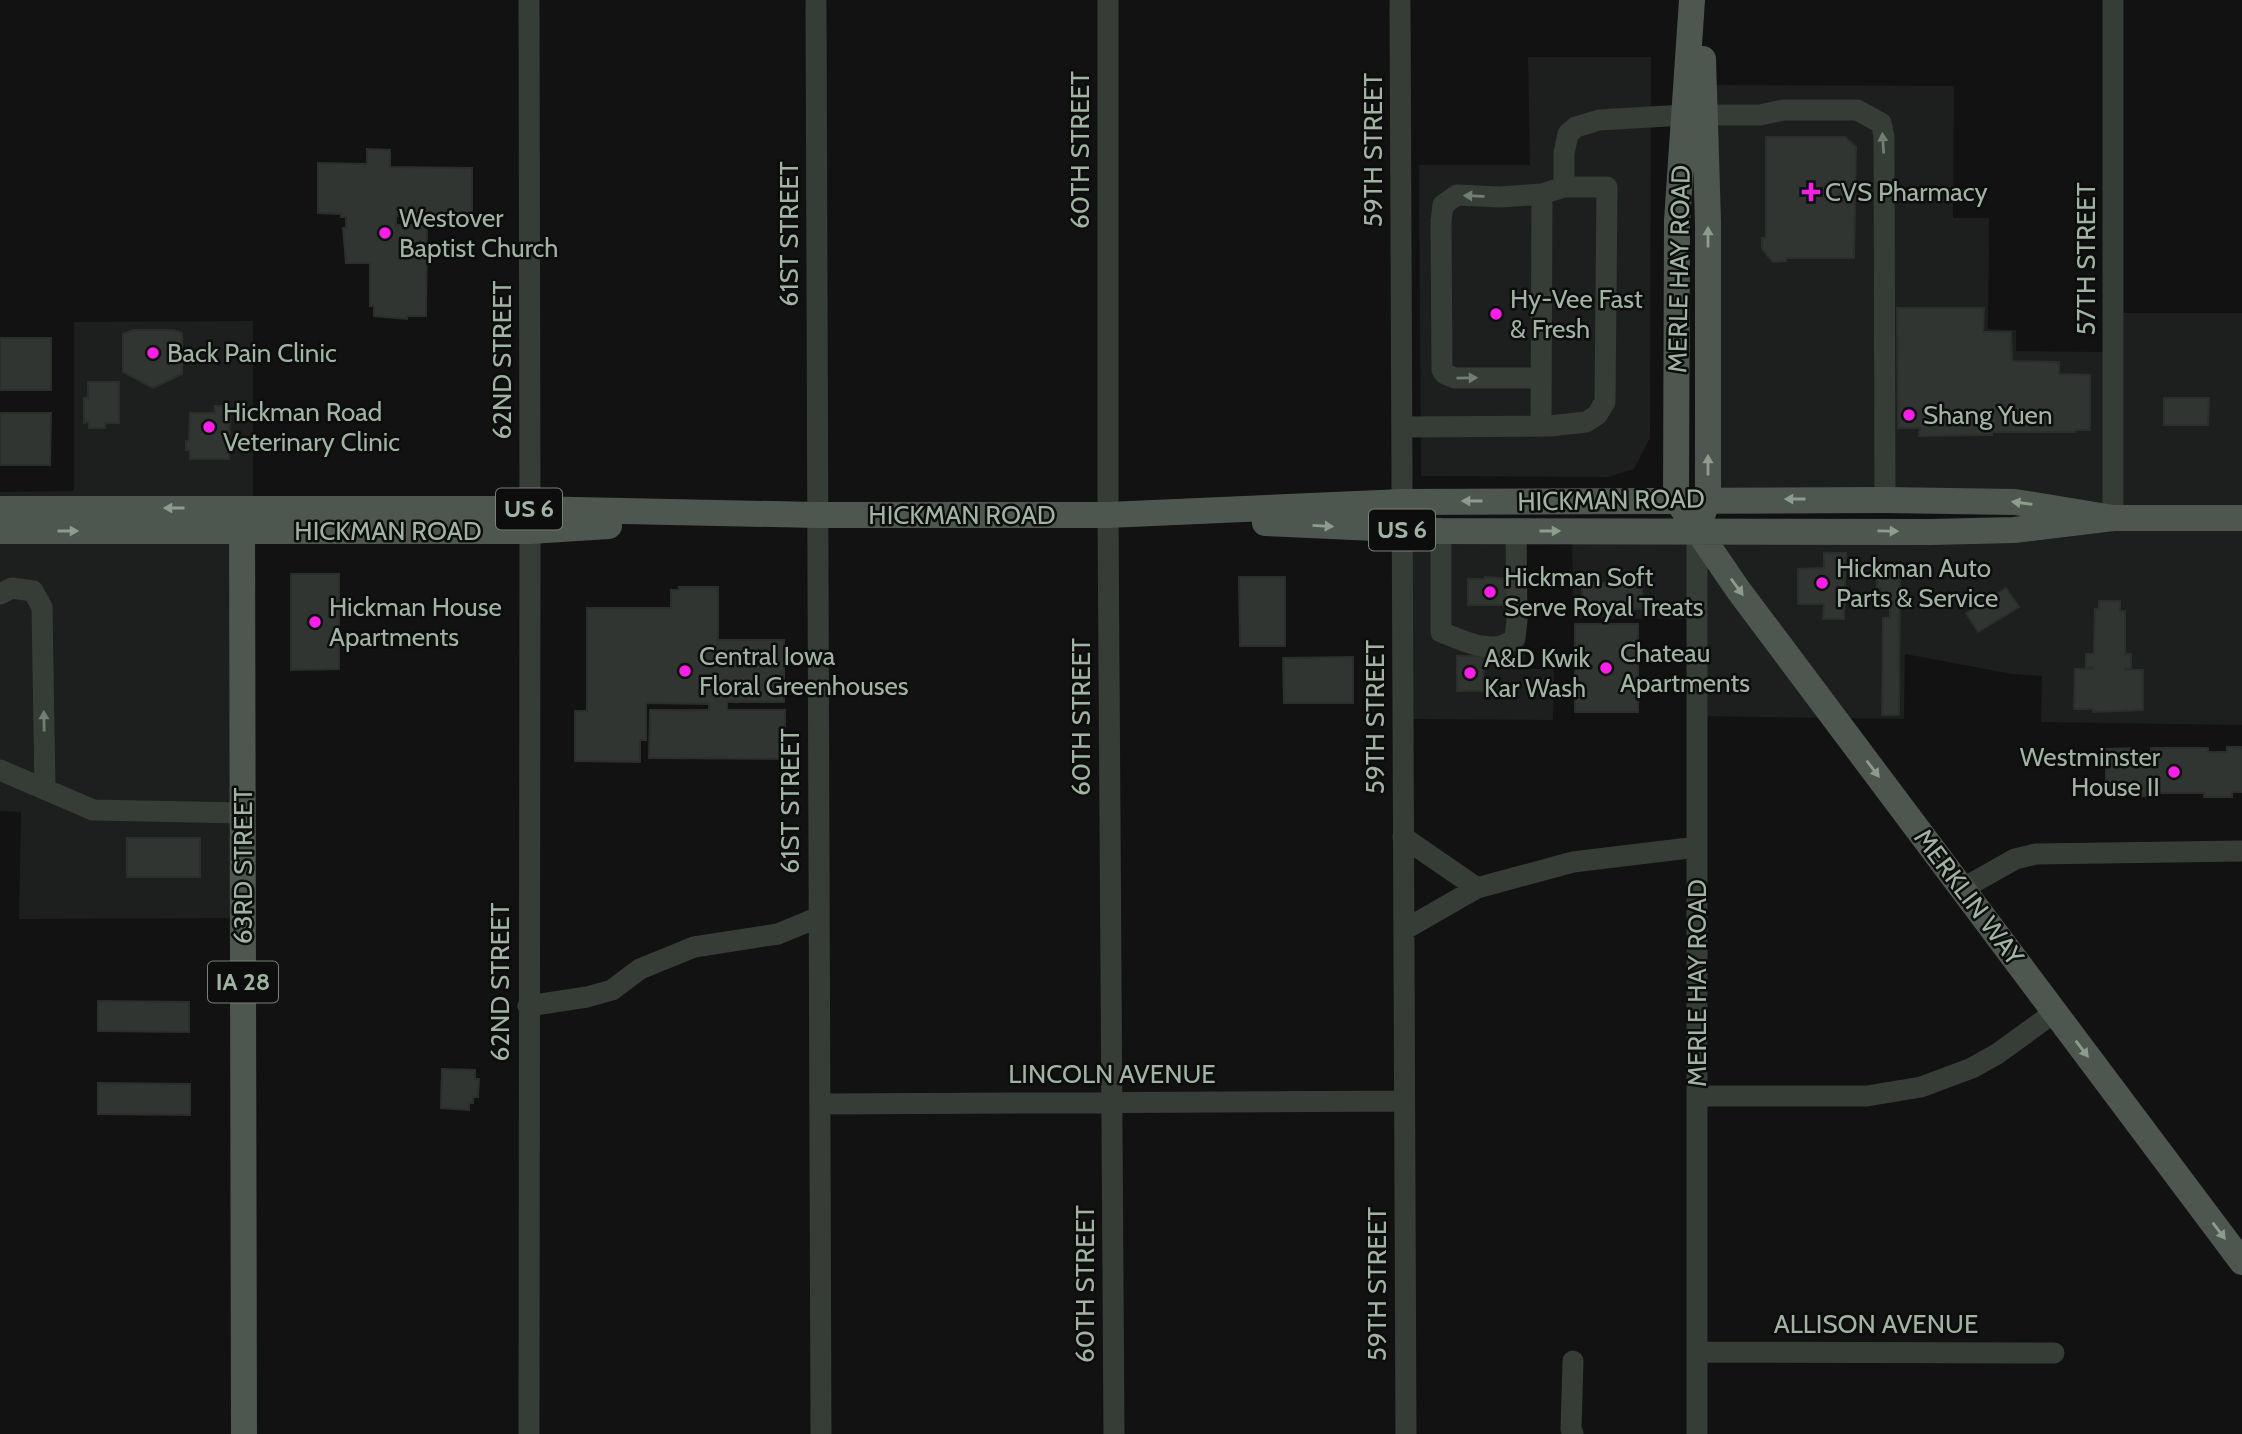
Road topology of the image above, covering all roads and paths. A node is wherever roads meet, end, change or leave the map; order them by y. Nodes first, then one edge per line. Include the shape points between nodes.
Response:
1 (529, 0) edge
2 (816, 0) edge
3 (1108, 0) edge
4 (1400, 0) edge
5 (1692, 0) edge
6 (1700, 0) edge
7 (2113, 0) edge
8 (1695, 115) junction
9 (1564, 187) junction
10 (1542, 194) junction
11 (1540, 378) junction
12 (1677, 413) junction
13 (1541, 426) junction
14 (1402, 427) junction
15 (1676, 499) junction
16 (1708, 499) junction
17 (1614, 500) junction
18 (1885, 500) junction
19 (1402, 502) junction
20 (0, 509) edge
21 (1108, 515) junction
22 (817, 516) junction
23 (2113, 518) junction
24 (2242, 518) edge
25 (242, 520) junction
26 (530, 520) junction
27 (1402, 530) junction
28 (0, 531) edge
29 (1441, 531) junction
30 (1516, 531) junction
31 (1697, 531) junction
32 (0, 594) edge
33 (0, 770) edge
34 (45, 789) junction
35 (242, 813) junction
36 (1403, 837) junction
37 (1698, 847) junction
38 (2242, 851) edge
39 (1477, 888) junction
40 (1962, 889) junction
41 (819, 917) junction
42 (1404, 930) junction
43 (528, 1006) junction
44 (2055, 1012) junction
45 (1697, 1096) junction
46 (1404, 1101) junction
47 (1112, 1102) junction
48 (820, 1104) junction
49 (2242, 1262) edge
50 (1697, 1352) junction
51 (2054, 1353) dead end
52 (1573, 1361) dead end
53 (244, 1434) edge
54 (529, 1434) edge
55 (821, 1434) edge
56 (1114, 1434) edge
57 (1406, 1434) edge
58 (1573, 1434) edge
59 (1697, 1434) edge

1 - 26 street, 62ND STREET
2 - 22 street, 61ST STREET
3 - 21 street, 60TH STREET
4 - 14 street, 59TH STREET
5 - 8 main road, MERLE HAY ROAD / US 6
6 - 8 main road, MERLE HAY ROAD / US 6
7 - 23 street, 57TH STREET
8 - 9 street via 1599,120 1576,127 1568,134 1564,153
8 - 12 main road, MERLE HAY ROAD / US 6 via 1677,221
16 -> 8 main road, MERLE HAY ROAD / US 6 via 1708,222
18 -> 8 street via 1881,123 1857,110
9 - 10 street
9 - 13 street via 1606,187 1605,402 1586,422
10 - 11 street
10 -> 11 street via 1457,195 1443,205 1441,221 1442,370 1455,378
11 - 13 street
12 - 15 main road, MERLE HAY ROAD
12 - 17 main road, US 6 via 1674,442 1658,477 1634,495
13 - 14 street
14 - 19 street, 59TH STREET
15 - 16 main road, HICKMAN ROAD
15 - 17 main road, HICKMAN ROAD
15 - 31 main road
18 -> 16 main road, HICKMAN ROAD
16 - 31 main road, MERLE HAY ROAD / US 6
17 -> 19 main road, HICKMAN ROAD / US 6
23 -> 18 main road, HICKMAN ROAD via 2015,502
19 - 21 main road, HICKMAN ROAD / US 6
19 - 27 street, 59TH STREET
25 -> 20 main road, HICKMAN ROAD / US 6
21 - 22 main road, HICKMAN ROAD / US 6
21 -> 27 main road, HICKMAN ROAD / US 6
21 - 47 street, 60TH STREET
22 - 26 main road, HICKMAN ROAD / US 6
22 - 41 street, 61ST STREET
23 - 24 main road, HICKMAN ROAD
31 -> 23 main road, HICKMAN ROAD via 2014,530
25 - 26 main road, HICKMAN ROAD / US 6
28 -> 25 main road, HICKMAN ROAD / US 6
25 - 35 main road, 63RD STREET / IA 28
26 - 43 street, 62ND STREET
27 - 29 main road, HICKMAN ROAD / US 6
27 - 36 street, 59TH STREET
29 - 30 main road, HICKMAN ROAD / US 6
29 - 30 street via 1441,632 1481,646 1503,647 1514,638 1517,620
30 -> 31 main road, HICKMAN ROAD / US 6
31 - 37 street, MERLE HAY ROAD
31 -> 40 main road, MERKLIN WAY
34 -> 32 street via 43,607 33,591 12,588
33 - 34 street
34 - 35 street via 93,810
35 - 53 main road, 63RD STREET / IA 28
36 - 39 street
36 - 42 street, 59TH STREET
37 - 39 street via 1573,862
37 - 45 street, MERLE HAY ROAD
38 - 40 street via 2036,854 2015,859
39 - 42 street
40 - 44 main road, MERKLIN WAY
41 - 43 street via 778,934 694,947 640,969 612,990
41 - 48 street, 61ST STREET
42 - 46 street, 59TH STREET
43 - 54 street, 62ND STREET
44 - 45 street via 1972,1068 1921,1087 1867,1096
44 -> 49 main road, MERKLIN WAY
45 - 50 street, MERLE HAY ROAD
46 - 47 street, LINCOLN AVENUE
46 - 57 street, 59TH STREET
47 - 48 street, LINCOLN AVENUE
47 - 56 street, 60TH STREET
48 - 55 street, 61ST STREET
50 - 51 street, ALLISON AVENUE
50 - 59 street, MERLE HAY ROAD
52 - 58 street

